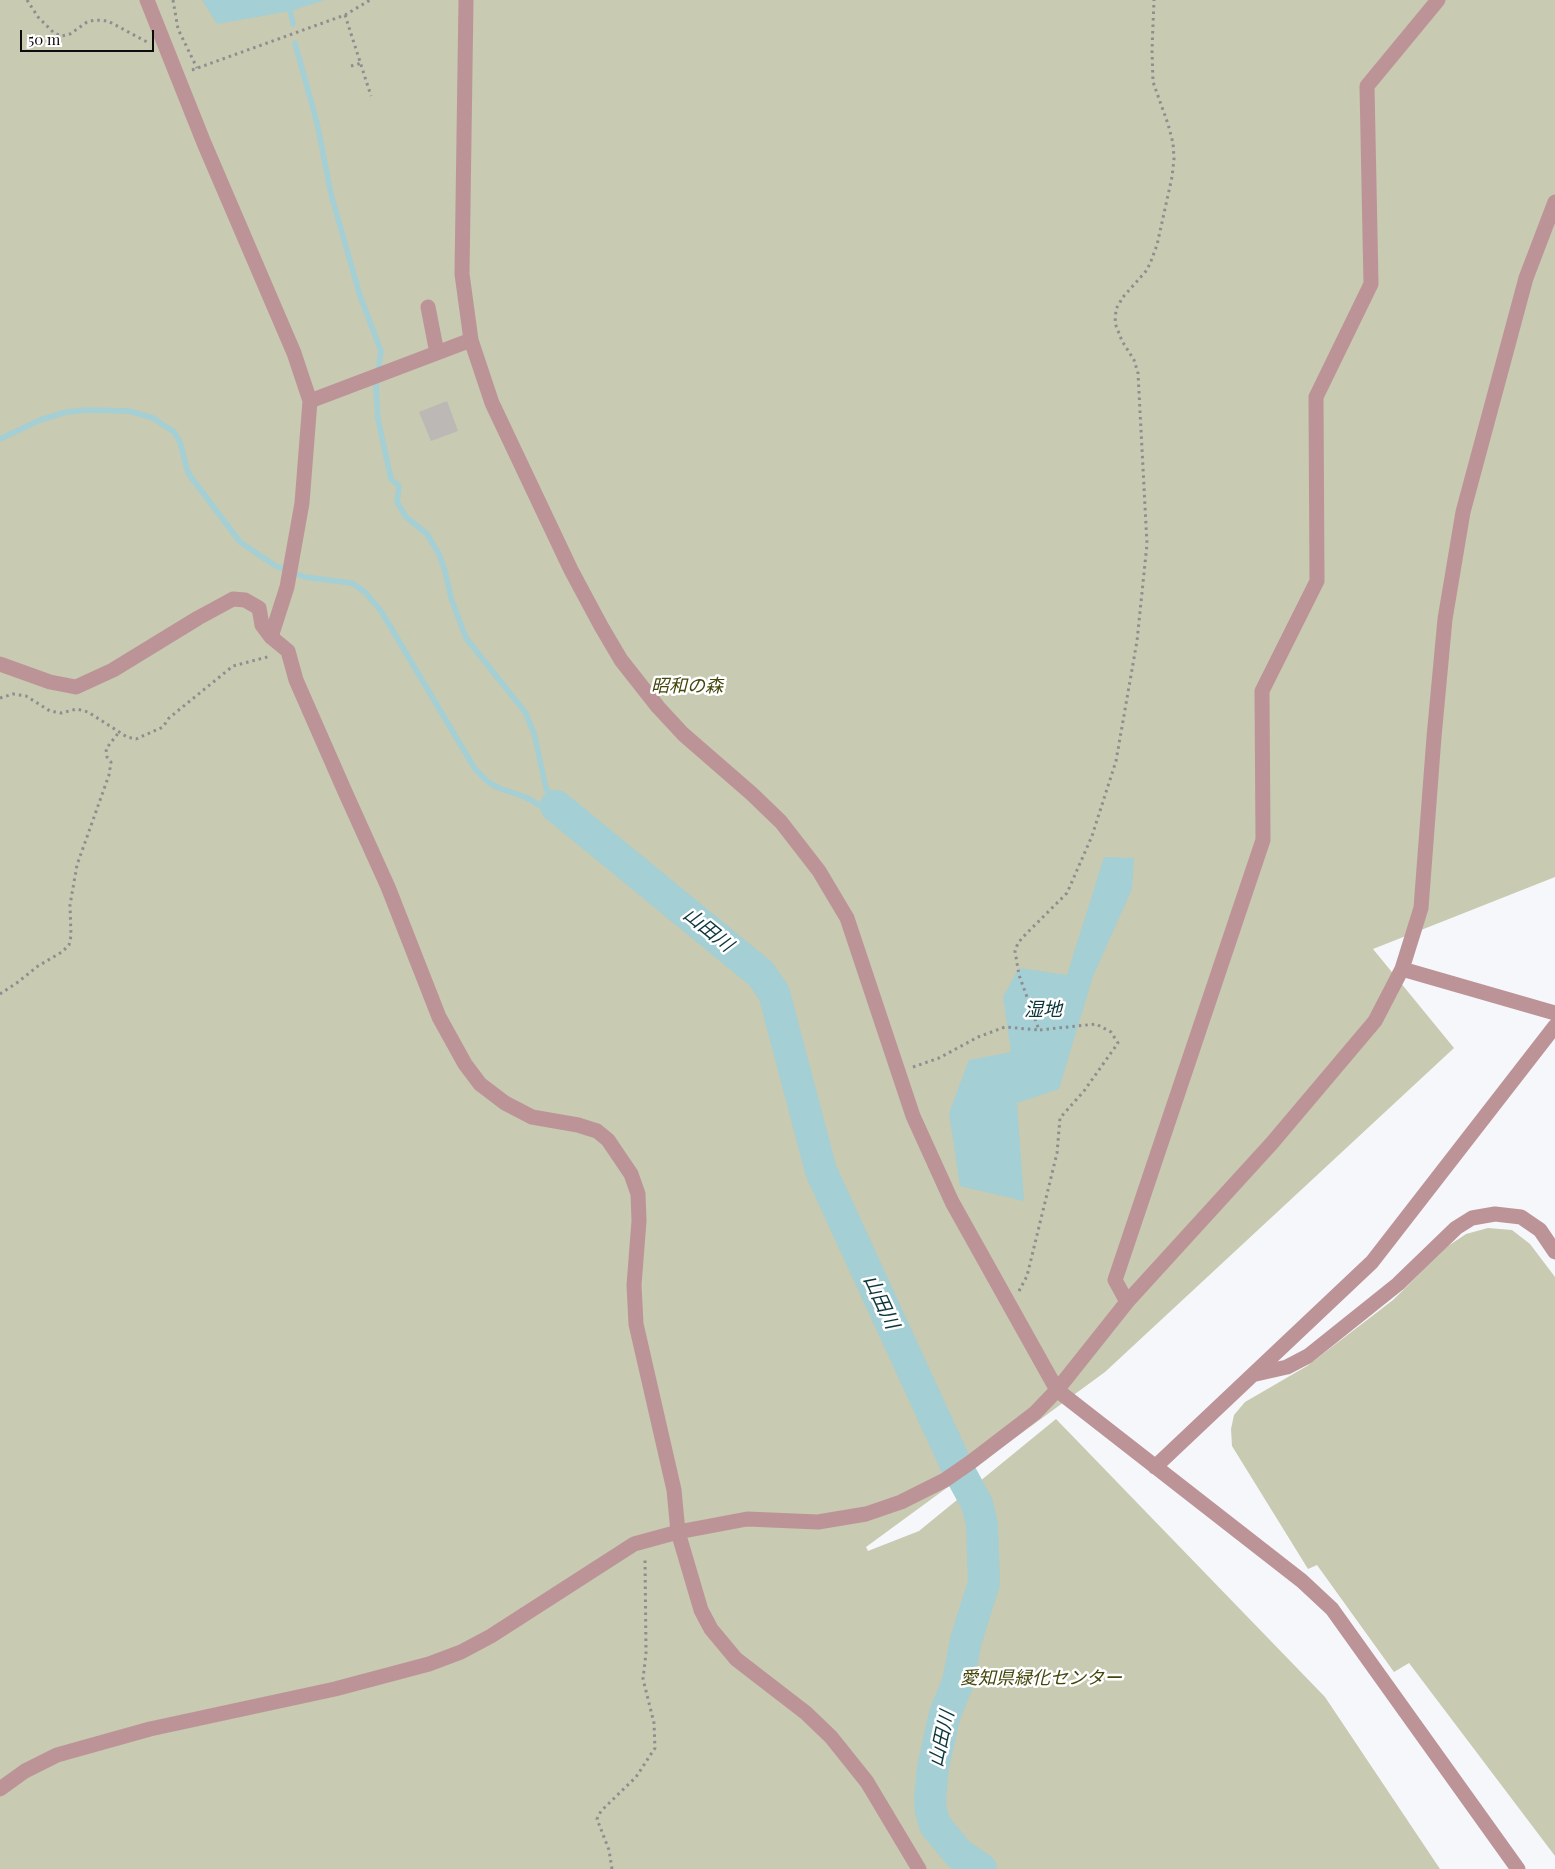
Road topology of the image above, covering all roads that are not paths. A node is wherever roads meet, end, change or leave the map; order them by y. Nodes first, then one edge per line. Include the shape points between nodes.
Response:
1 (147, 0) edge
2 (466, 0) edge
3 (1438, 0) edge
4 (1555, 202) edge
5 (428, 306) dead end
6 (471, 340) junction
7 (437, 353) junction
8 (310, 401) junction
9 (271, 637) junction
10 (0, 664) edge
11 (1402, 970) junction
12 (1555, 1013) edge
13 (1555, 1026) edge
14 (1555, 1252) edge
15 (1127, 1302) junction
16 (1255, 1374) junction
17 (1057, 1390) junction
18 (1155, 1467) junction
19 (678, 1532) junction
20 (0, 1789) edge
21 (919, 1869) edge
22 (1518, 1869) edge

1 - 8 street via 294,353
2 - 6 street via 462,274
3 - 15 street via 1367,86 1371,284 1316,397 1317,581 1262,691 1263,840 1115,1280
4 - 11 street via 1526,278 1463,512 1445,619 1421,908
5 - 7 street
6 - 7 street
6 - 17 street via 492,403 571,570 621,660 683,734 780,822 819,871 847,918 913,1116 952,1202
7 - 8 street
8 - 9 street via 302,503 287,587
9 - 10 street via 262,625 259,608 245,600 233,599 121,666 76,687 50,682
9 - 19 street via 288,651 296,680 388,887 439,1017 464,1064 480,1084 532,1117 598,1131 631,1174 638,1194 639,1221 634,1285 636,1324 674,1490
11 - 12 street
11 - 15 street via 1375,1021 1272,1142
13 - 16 street via 1372,1262
14 - 16 street via 1540,1230 1521,1217 1495,1214 1472,1218 1456,1228 1398,1284 1308,1356 1287,1367
15 - 17 street
16 - 18 street
17 - 18 street
17 - 19 street via 1035,1413 972,1462 901,1502 866,1514 818,1522 747,1519
18 - 22 street via 1302,1581 1332,1609
19 - 20 street via 634,1544 461,1652 335,1689 150,1729 57,1755 25,1771
19 - 21 street via 701,1610 711,1629 736,1659 806,1713 831,1737 867,1782

